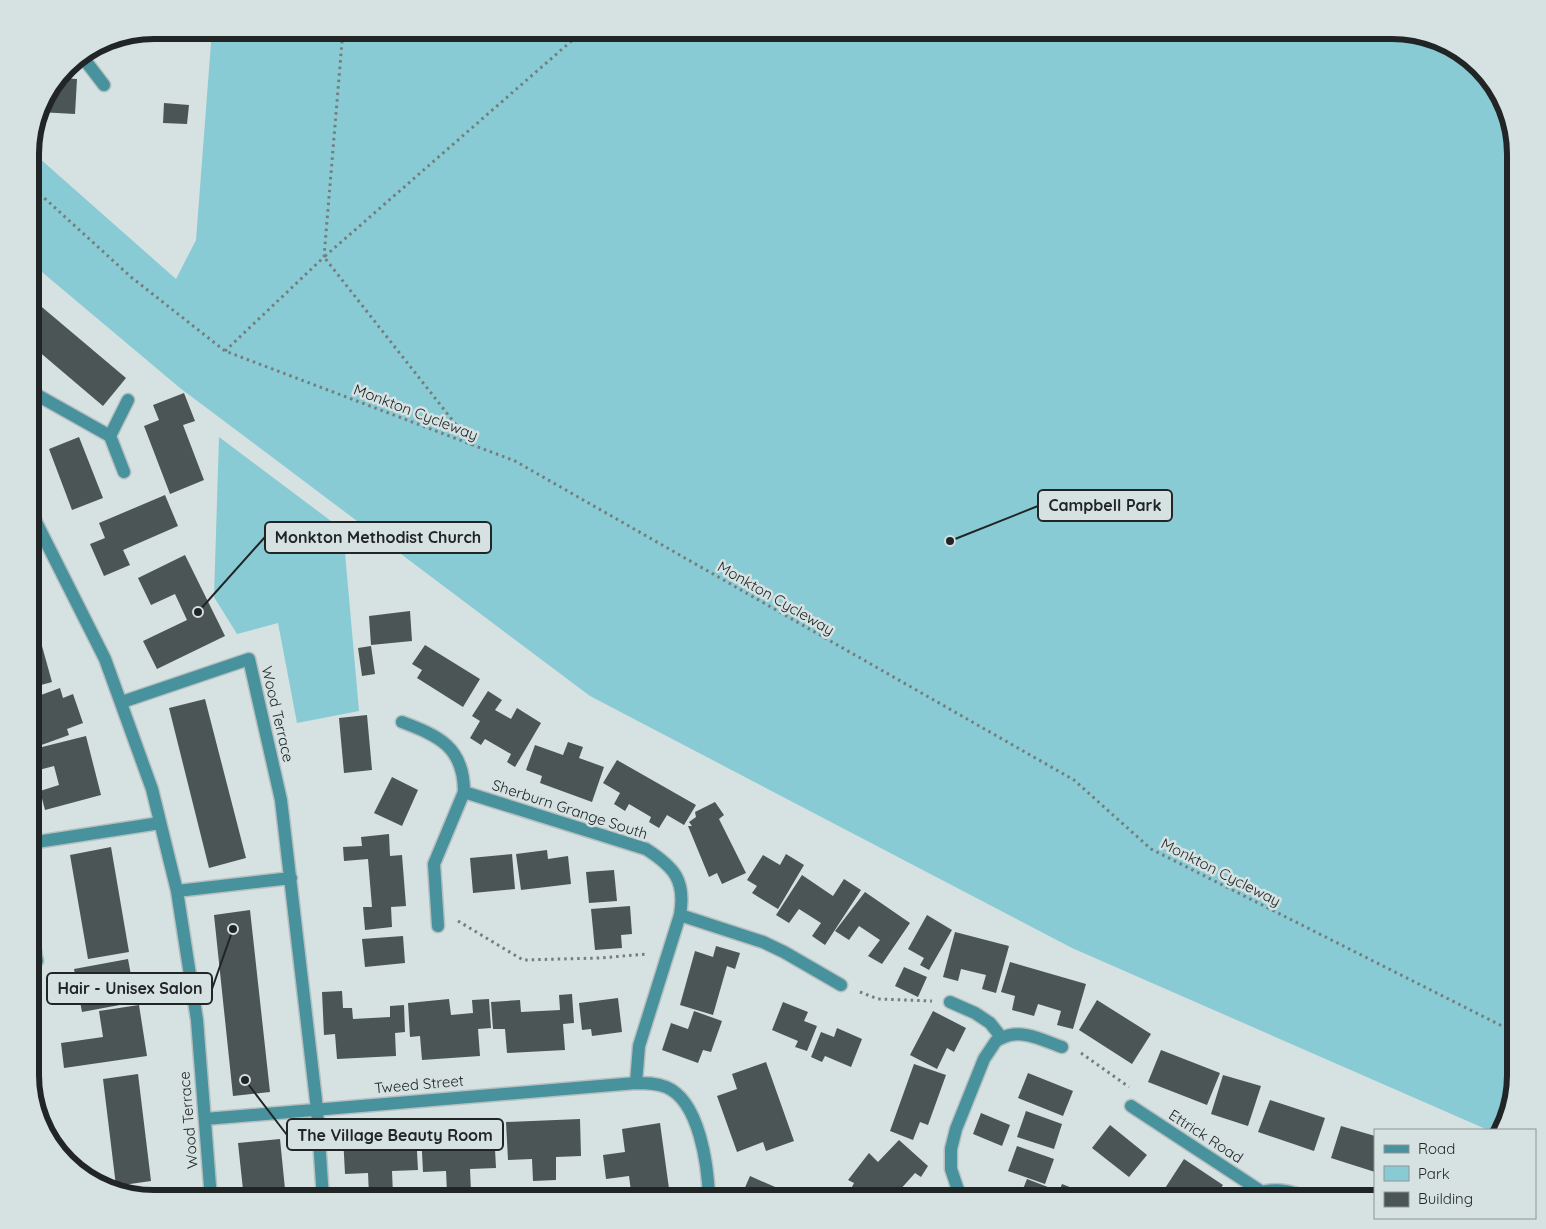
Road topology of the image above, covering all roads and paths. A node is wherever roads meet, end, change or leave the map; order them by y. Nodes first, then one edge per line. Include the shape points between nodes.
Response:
1 (342, 39) edge
2 (574, 39) edge
3 (86, 61) edge
4 (104, 85) dead end
5 (39, 192) edge
6 (324, 257) junction
7 (225, 351) junction
8 (39, 395) edge
9 (128, 400) dead end
10 (110, 436) junction
11 (473, 445) junction
12 (124, 472) dead end
13 (39, 528) edge
14 (122, 702) junction
15 (402, 722) dead end
16 (464, 792) junction
17 (160, 823) junction
18 (39, 842) edge
19 (290, 878) junction
20 (177, 891) junction
21 (437, 907) junction
22 (680, 916) junction
23 (438, 926) dead end
24 (668, 952) junction
25 (841, 984) joint
26 (950, 1002) joint
27 (1507, 1028) edge
28 (1002, 1038) junction
29 (1062, 1047) joint
30 (636, 1083) junction
31 (1131, 1106) joint
32 (317, 1109) junction
33 (205, 1119) junction
34 (210, 1190) edge
35 (322, 1190) edge
36 (708, 1190) edge
37 (959, 1190) edge
38 (1249, 1190) edge
39 (1271, 1190) edge
40 (1286, 1190) edge

1 - 6 path
2 - 6 path
3 - 4 street
5 - 7 path, Monkton Cycleway via 131,277
6 - 7 path
6 - 11 path
7 - 11 path, Monkton Cycleway
8 - 10 street
9 - 10 street
10 - 12 street
11 - 27 path, Monkton Cycleway via 515,461 1074,780 1151,849
13 - 14 street, Wood Terrace via 105,659
14 - 17 street, Wood Terrace via 152,789
14 - 19 street, Wood Terrace via 249,660 281,800
15 - 16 street via 447,744 461,765
16 - 21 street via 434,864
16 - 22 street, Sherburn Grange South via 646,849 673,870 683,898
17 - 18 street
17 - 20 street, Wood Terrace
19 - 20 street
19 - 32 street, Wood Terrace
20 - 33 street, Wood Terrace via 197,1020
21 - 23 street
21 - 24 path via 522,960
22 - 24 street, Sherburn Grange South
22 - 25 street via 763,942
24 - 30 street, Sherburn Grange South via 639,1046
25 - 26 path via 878,999
26 - 28 street via 975,1012
28 - 29 street via 1023,1034
28 - 37 street via 984,1059 956,1129 951,1169
29 - 31 path via 1069,1045 1130,1088
30 - 32 street, Tweed Street
30 - 36 street, Tweed Street via 653,1083 668,1088 692,1114 699,1133
31 - 38 street, Ettrick Road
32 - 33 street, Tweed Street
32 - 35 street, Wood Terrace
33 - 34 street, Wood Terrace
39 - 40 street, Ettrick Road

